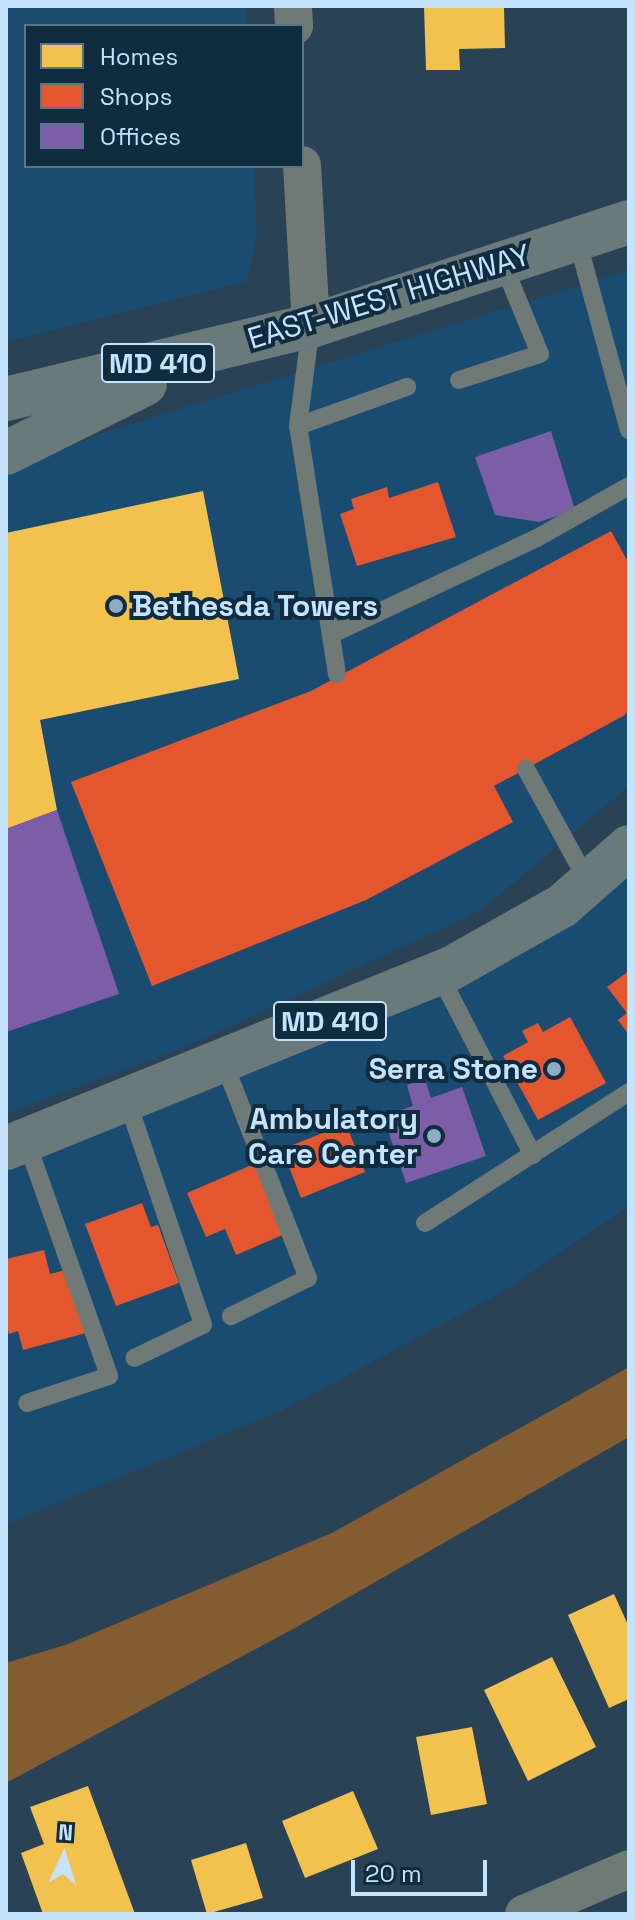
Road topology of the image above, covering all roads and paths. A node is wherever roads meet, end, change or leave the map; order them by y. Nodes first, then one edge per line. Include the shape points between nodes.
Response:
1 (302, 168) edge
2 (629, 222) edge
3 (577, 239) junction
4 (503, 264) junction
5 (311, 326) junction
6 (211, 350) junction
7 (459, 380) dead end
8 (407, 387) dead end
9 (6, 399) edge
10 (298, 426) junction
11 (629, 430) edge
12 (6, 453) edge
13 (629, 486) edge
14 (332, 634) junction
15 (337, 674) dead end
16 (526, 769) dead end
17 (615, 867) edge
18 (439, 974) junction
19 (224, 1063) junction
20 (629, 1092) edge
21 (127, 1100) junction
22 (16, 1144) edge
23 (533, 1155) junction
24 (425, 1223) dead end
25 (231, 1316) dead end
26 (134, 1358) dead end
27 (27, 1403) dead end
28 (629, 1869) edge
29 (524, 1914) edge

1 - 5 street
2 - 3 main road, EAST-WEST HIGHWAY / MD 410
3 - 4 main road, EAST-WEST HIGHWAY / MD 410
3 - 11 lane
4 - 5 main road, EAST-WEST HIGHWAY / MD 410
4 - 7 lane via 540,354
5 - 6 main road, EAST-WEST HIGHWAY / MD 410
5 - 10 lane
6 - 9 main road, EAST-WEST HIGHWAY / MD 410
6 - 12 main road
8 - 10 lane
10 - 14 lane
13 - 14 lane via 537,538
14 - 15 lane
16 - 17 lane
17 - 18 main road, MD 410 via 562,906
18 - 19 main road, MD 410
18 - 23 lane
19 - 21 main road, MD 410
19 - 25 lane via 308,1278
20 - 23 lane
21 - 22 main road, MD 410
21 - 26 lane via 203,1325
22 - 27 lane via 109,1376
23 - 24 lane
28 - 29 street

